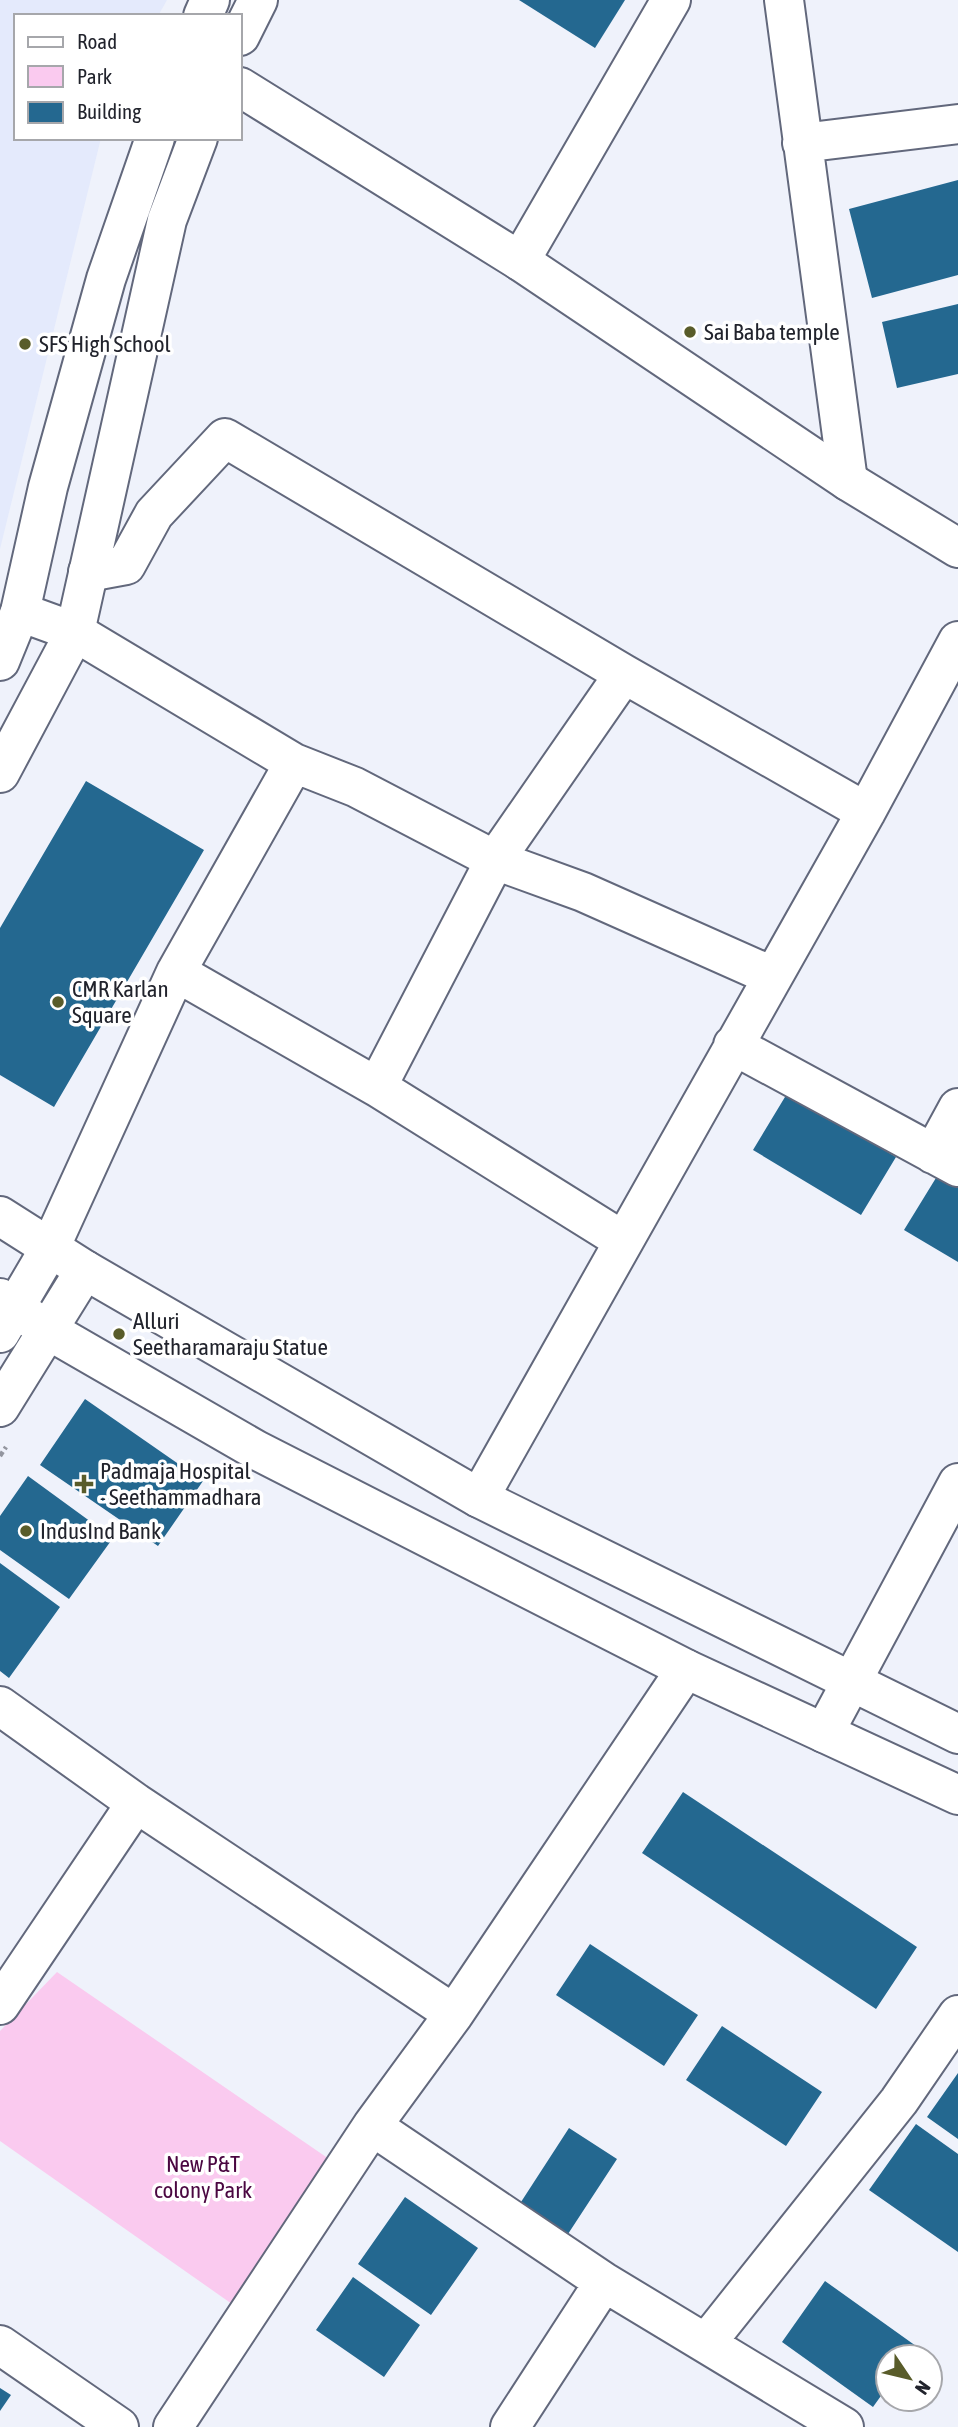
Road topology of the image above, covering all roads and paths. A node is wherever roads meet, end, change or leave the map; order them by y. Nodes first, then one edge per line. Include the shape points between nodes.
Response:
1 (258, 0) edge
2 (671, 0) edge
3 (784, 0) edge
4 (242, 32) edge
5 (242, 88) edge
6 (958, 124) edge
7 (154, 140) edge
8 (197, 140) edge
9 (802, 143) junction
10 (520, 261) junction
11 (848, 481) junction
12 (958, 548) edge
13 (88, 572) junction
14 (20, 612) junction
15 (75, 632) junction
16 (958, 641) edge
17 (0, 661) edge
18 (624, 674) junction
19 (294, 763) junction
20 (0, 774) edge
21 (866, 812) junction
22 (495, 859) junction
23 (176, 972) junction
24 (772, 976) junction
25 (733, 1045) junction
26 (377, 1087) junction
27 (958, 1108) edge
28 (945, 1161) edge
29 (0, 1216) edge
30 (622, 1240) junction
31 (50, 1248) junction
32 (85, 1270) junction
33 (5, 1313) edge
34 (48, 1330) junction
35 (0, 1407) edge
36 (958, 1484) edge
37 (479, 1498) junction
38 (686, 1669) junction
39 (850, 1682) junction
40 (0, 1706) edge
41 (824, 1733) junction
42 (958, 1734) edge
43 (958, 1795) edge
44 (136, 1803) junction
45 (0, 2005) edge
46 (454, 2014) junction
47 (958, 2015) edge
48 (372, 2126) junction
49 (604, 2282) junction
50 (707, 2342) junction
51 (0, 2345) edge
52 (120, 2427) edge
53 (173, 2427) edge
54 (510, 2427) edge
55 (844, 2427) edge

1 - 4 street
2 - 10 street
3 - 9 street
5 - 10 street
6 - 9 street
7 - 14 street via 106,279 48,487
8 - 13 street via 167,220
9 - 11 street
10 - 11 street
11 - 12 street
13 - 15 street
13 - 18 street via 126,565 153,514 225,438
14 - 15 street
14 - 17 street
15 - 19 street
15 - 20 street
16 - 21 street
18 - 21 street
18 - 22 street
19 - 22 street via 355,787
19 - 23 street
21 - 24 street
22 - 24 street via 583,891
22 - 26 street
23 - 26 street
23 - 31 street
24 - 25 street
25 - 28 street
25 - 30 street
26 - 30 street
27 - 28 street
29 - 31 street
30 - 37 street
31 - 32 street
31 - 33 street
32 - 34 street
32 - 37 street
33 - 34 street
34 - 35 street
34 - 38 street via 256,1450
36 - 39 street
37 - 39 street
38 - 41 street
38 - 46 street
39 - 41 street
39 - 42 street
40 - 44 street
41 - 43 street
44 - 45 street
44 - 46 street
46 - 48 street
47 - 50 street via 899,2101
48 - 49 street
48 - 53 street
49 - 50 street
49 - 54 street
50 - 55 street
51 - 52 street

